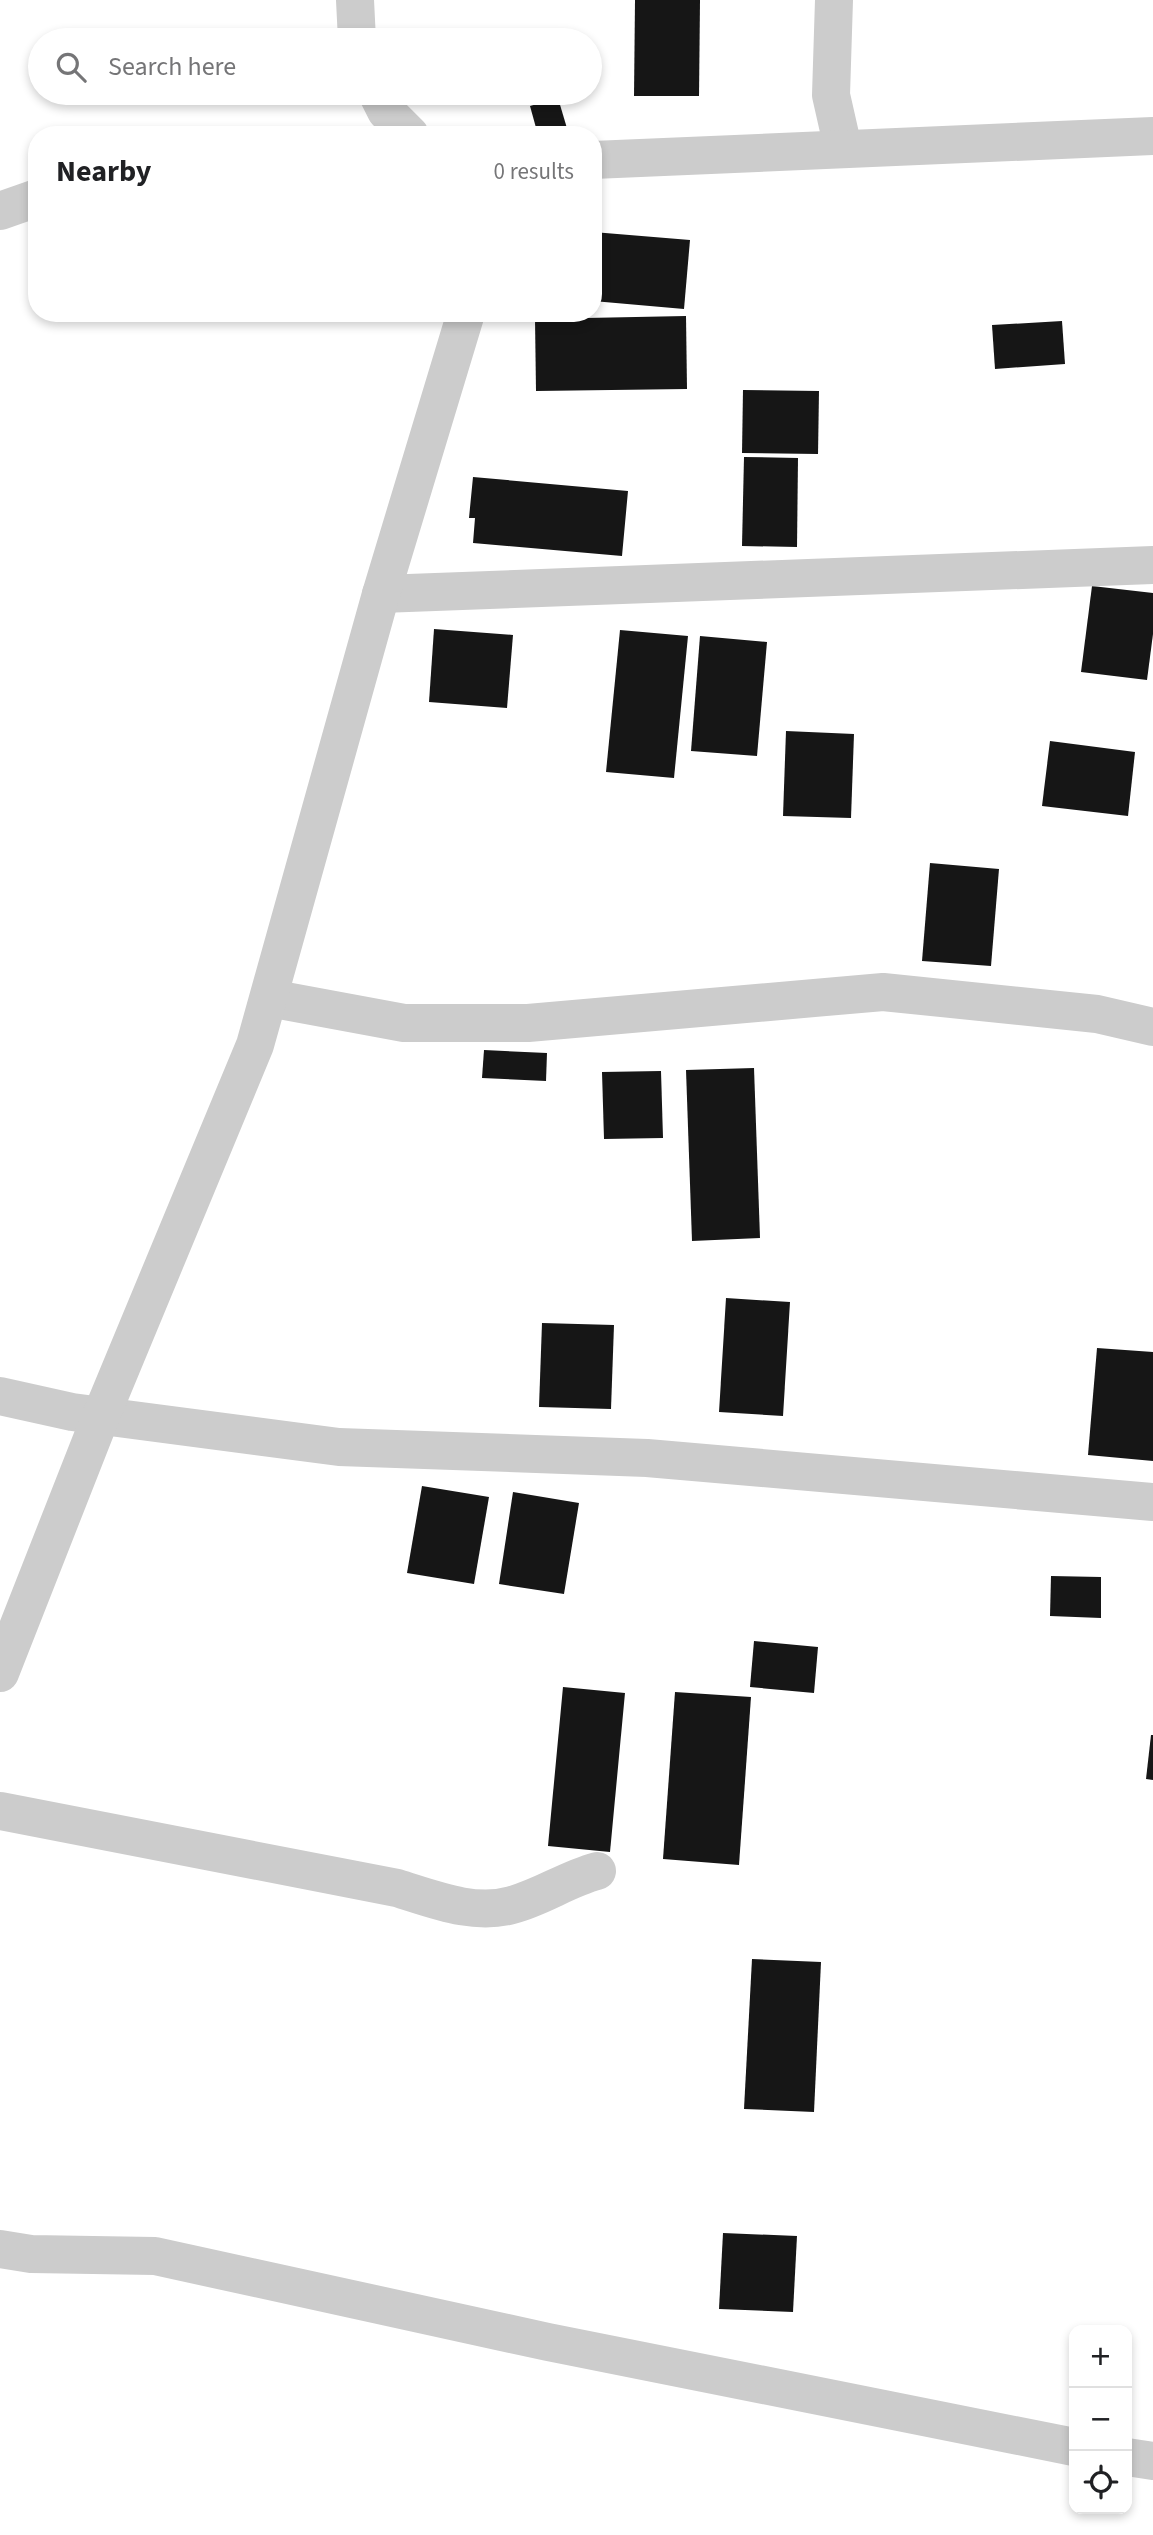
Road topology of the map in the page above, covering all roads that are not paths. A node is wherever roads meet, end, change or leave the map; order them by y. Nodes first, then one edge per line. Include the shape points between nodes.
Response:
1 (355, 0) edge
2 (834, 0) edge
3 (356, 28) edge
4 (383, 105) edge
5 (401, 126) edge
6 (1153, 136) edge
7 (843, 148) junction
8 (602, 160) edge
9 (28, 201) edge
10 (0, 211) edge
11 (463, 322) edge
12 (1153, 565) edge
13 (381, 594) junction
14 (269, 998) junction
15 (1153, 1027) edge
16 (0, 1396) edge
17 (101, 1416) junction
18 (1153, 1502) edge
19 (0, 1673) edge
20 (0, 1811) edge
21 (597, 1871) dead end
22 (0, 2249) edge
23 (1069, 2446) edge
24 (1132, 2458) edge
25 (1153, 2461) edge

1 - 3 street
2 - 7 street via 831,95
4 - 5 street
6 - 7 street
7 - 8 street
9 - 10 street
11 - 13 street
12 - 13 street
13 - 14 street
14 - 15 street via 404,1023 528,1023 883,992 1097,1014
14 - 17 street via 256,1045
16 - 17 street
17 - 18 street via 339,1447 647,1458
17 - 19 street
20 - 21 street via 397,1888 481,1909 512,1905
22 - 23 street via 31,2254 155,2256 548,2342
24 - 25 street

